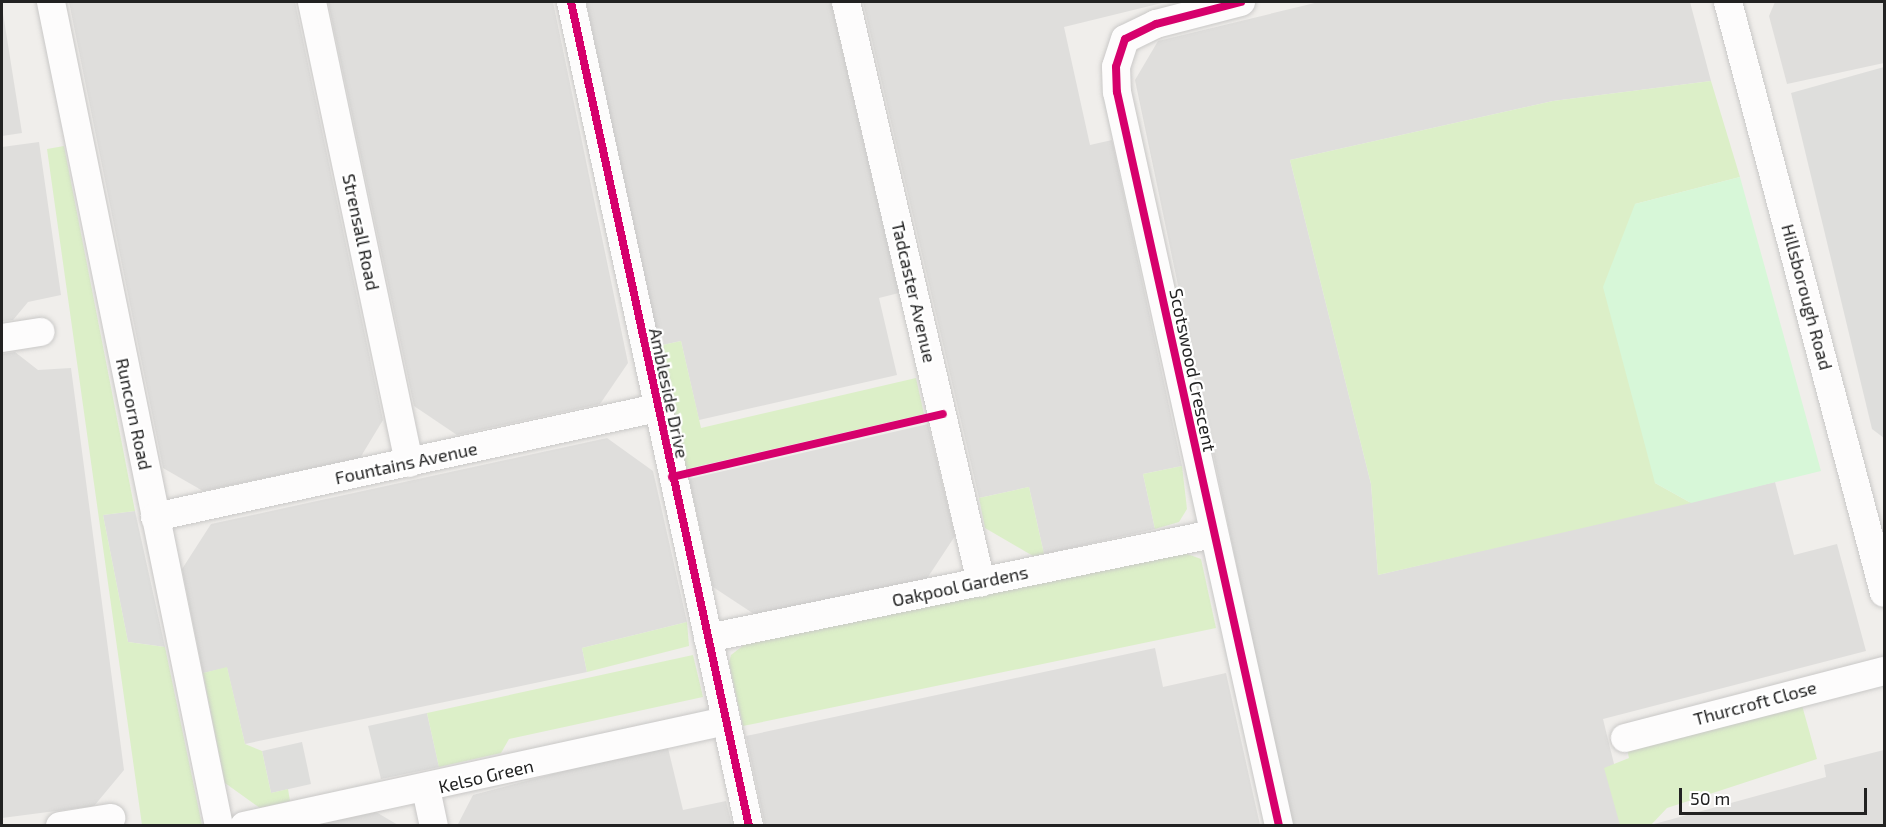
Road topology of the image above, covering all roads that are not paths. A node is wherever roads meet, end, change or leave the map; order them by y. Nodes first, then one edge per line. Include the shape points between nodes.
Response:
1 (51, 2) edge
2 (312, 2) edge
3 (571, 2) edge
4 (846, 2) edge
5 (1241, 2) edge
6 (1728, 2) edge
7 (41, 332) dead end
8 (2, 338) edge
9 (657, 408) junction
10 (409, 462) junction
11 (1873, 503) edge
12 (155, 517) junction
13 (1213, 534) junction
14 (981, 582) junction
15 (1884, 593) edge
16 (708, 638) junction
17 (1884, 670) edge
18 (726, 721) junction
19 (1625, 738) dead end
20 (426, 789) junction
21 (111, 818) dead end
22 (60, 825) edge
23 (219, 825) edge
24 (244, 825) edge
25 (434, 825) edge
26 (750, 825) edge
27 (1279, 825) edge

1 - 12 street, Runcorn Road
2 - 10 street, Strensall Road
3 - 9 street, Ambleside Drive
4 - 14 street, Tadcaster Avenue
5 - 13 street, Scotswood Crescent via 1156,24 1125,39 1116,68 1120,104
6 - 11 street, Hillsborough Road
7 - 8 street
9 - 10 street, Fountains Avenue
9 - 16 street, Ambleside Drive
10 - 12 street, Fountains Avenue
11 - 15 street, Hillsborough Road
12 - 23 street, Runcorn Road
13 - 14 street, Oakpool Gardens
13 - 27 street, Scotswood Crescent
14 - 16 street, Oakpool Gardens
16 - 18 street, Ambleside Drive
17 - 19 street, Thurcroft Close
18 - 20 street, Kelso Green
18 - 26 street, Ambleside Drive
20 - 24 street, Kelso Green
20 - 25 street
21 - 22 street

